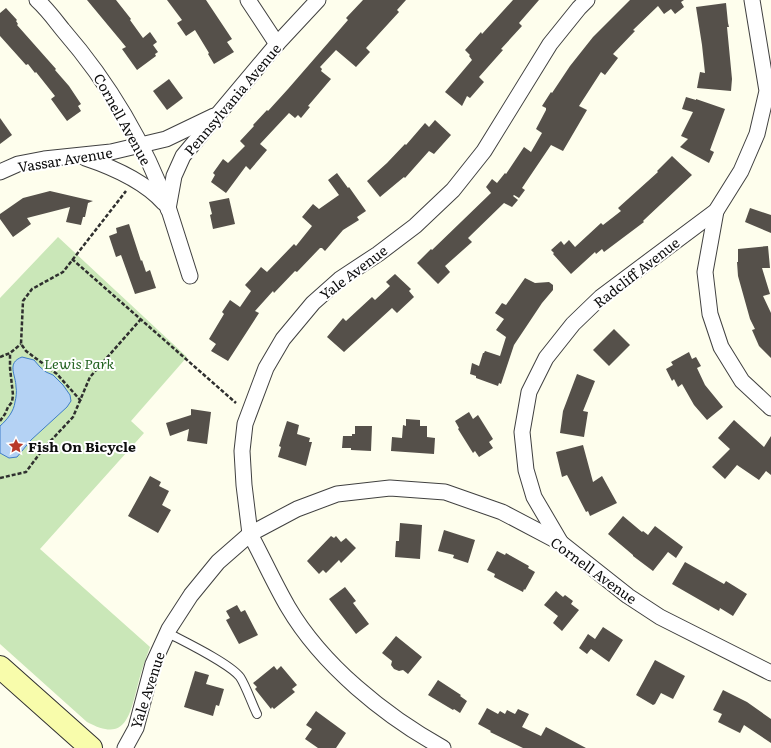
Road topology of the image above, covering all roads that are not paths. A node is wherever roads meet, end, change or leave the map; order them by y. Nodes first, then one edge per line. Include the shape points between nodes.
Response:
1 (37, 0) edge
2 (248, 0) edge
3 (318, 0) edge
4 (587, 0) edge
5 (752, 0) edge
6 (277, 44) junction
7 (769, 93) edge
8 (220, 113) junction
9 (141, 145) junction
10 (80, 156) junction
11 (0, 172) edge
12 (168, 209) junction
13 (716, 211) junction
14 (190, 276) dead end
15 (771, 408) edge
16 (250, 534) junction
17 (561, 543) junction
18 (168, 633) junction
19 (0, 667) edge
20 (771, 674) edge
21 (257, 714) dead end
22 (90, 748) edge
23 (125, 748) edge
24 (443, 748) edge

1 - 9 street, Cornell Avenue via 96,71
2 - 6 street
3 - 6 street, Pennsylvania Avenue
4 - 16 street, Yale Avenue via 550,44 484,151 453,190 415,226 340,279 313,303 284,339 266,368 245,424 242,451
5 - 7 street, Radcliff Avenue
6 - 8 street, Pennsylvania Avenue
7 - 13 street, Radcliff Avenue via 757,134 741,171
8 - 9 street, Vassar Avenue via 166,139
8 - 12 street, Pennsylvania Avenue via 183,156 174,176
9 - 10 street, Vassar Avenue
9 - 12 street, Cornell Avenue
10 - 11 street, Vassar Avenue via 18,164
10 - 12 street via 105,165 133,180 157,196
12 - 14 street, Cornell Avenue
13 - 15 street via 705,272 710,314 721,347 742,382
13 - 17 street, Radcliff Avenue via 601,297 573,324 546,358 529,392 522,432 526,470 534,497
16 - 17 street, Cornell Avenue via 297,509 337,494 390,488 445,492 502,512
16 - 18 street, Yale Avenue via 218,562 191,595
16 - 24 street via 288,608 320,652 356,687 393,716
17 - 20 street, Cornell Avenue via 628,596 660,617
18 - 21 lane via 240,677
18 - 23 street, Yale Avenue via 153,664 136,728
19 - 22 main road

